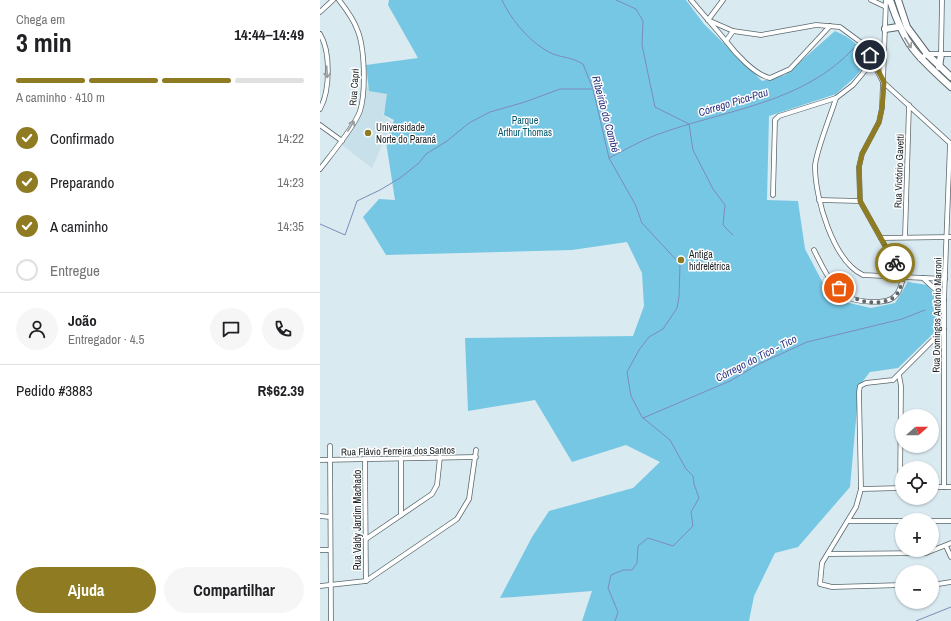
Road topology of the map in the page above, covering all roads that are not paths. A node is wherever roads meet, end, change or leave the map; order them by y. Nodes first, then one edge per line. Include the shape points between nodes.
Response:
1 (333, 0) edge
2 (340, 0) edge
3 (691, 0) edge
4 (722, 0) edge
5 (871, 0) edge
6 (886, 0) edge
7 (890, 0) edge
8 (898, 0) edge
9 (942, 0) edge
10 (884, 6) junction
11 (320, 12) edge
12 (708, 20) junction
13 (830, 26) junction
14 (898, 27) junction
15 (885, 29) junction
16 (733, 31) junction
17 (320, 34) edge
18 (726, 41) junction
19 (883, 50) junction
20 (927, 54) junction
21 (941, 54) junction
22 (951, 54) edge
23 (870, 55) junction
24 (920, 59) junction
25 (873, 61) junction
26 (939, 67) junction
27 (951, 77) edge
28 (884, 82) junction
29 (951, 87) edge
30 (836, 98) junction
31 (909, 105) junction
32 (320, 109) edge
33 (320, 125) edge
34 (342, 141) junction
35 (951, 144) edge
36 (320, 169) edge
37 (773, 195) dead end
38 (819, 200) junction
39 (860, 201) junction
40 (905, 237) junction
41 (949, 237) edge
42 (881, 238) junction
43 (814, 250) dead end
44 (903, 278) junction
45 (922, 278) junction
46 (945, 279) junction
47 (944, 300) junction
48 (944, 316) junction
49 (951, 316) edge
50 (944, 329) junction
51 (899, 375) junction
52 (330, 446) dead end
53 (476, 450) dead end
54 (440, 457) junction
55 (476, 457) junction
56 (401, 458) junction
57 (365, 459) junction
58 (320, 460) edge
59 (330, 460) junction
60 (901, 461) edge
61 (939, 487) edge
62 (944, 487) junction
63 (951, 487) edge
64 (895, 488) edge
65 (861, 489) junction
66 (401, 515) junction
67 (320, 516) edge
68 (330, 516) junction
69 (895, 521) edge
70 (939, 521) edge
71 (951, 521) edge
72 (848, 522) junction
73 (366, 538) junction
74 (951, 543) edge
75 (946, 546) junction
76 (320, 550) edge
77 (330, 550) junction
78 (828, 554) junction
79 (951, 557) edge
80 (366, 581) junction
81 (951, 582) edge
82 (939, 584) edge
83 (895, 585) edge
84 (320, 586) edge
85 (330, 586) junction
86 (330, 621) edge

1 - 11 street
34 -> 2 street, Rua Capri via 360,111 364,73 358,29
3 - 12 street
4 - 12 street
5 - 10 street
6 - 10 street
7 - 14 main road
8 - 20 main road via 907,27
9 - 21 street
10 - 15 street
12 - 16 street
12 - 18 street
13 - 16 street via 816,24 761,35
13 - 18 street via 790,69 770,78 762,76 744,61
13 - 23 street via 840,28 863,44
14 - 15 main road
14 -> 24 main road
15 - 19 street
16 - 18 street
17 -> 32 street via 326,48 328,77 325,100
19 - 23 street
19 - 28 street
20 - 21 street
20 - 24 street
20 - 26 main road
21 - 22 street
21 - 26 main road
23 - 25 street
24 - 29 main road
25 - 28 street
25 - 30 street via 853,85
26 - 27 main road
28 - 31 street
28 - 39 street via 879,122 862,154 859,167
30 - 37 street via 779,116 775,120
30 - 38 street via 815,166
31 - 35 street
31 - 40 street, Rua Victório Gavetti
33 - 34 street
34 - 36 street, Rua Capri
35 - 41 street, Rua Domingos Antônio Marroni
38 - 39 street
38 - 44 street via 828,231 853,271 863,275
39 - 42 street
40 - 41 street
40 - 42 street
41 - 46 street, Rua Domingos Antônio Marroni
42 - 44 street
43 - 44 street via 831,281 846,296 869,302 891,299 901,290
44 - 45 street
45 - 46 street
45 - 47 street
46 - 47 street, Rua Domingos Antônio Marroni
47 - 48 street, Rua Domingos Antônio Marroni
48 - 49 street
48 - 50 street, Rua Domingos Antônio Marroni
50 - 51 street
50 - 62 street, Rua Domingos Antônio Marroni
51 - 60 street
51 - 65 street via 891,381 866,383 860,386
52 - 59 street
53 - 55 street
54 - 55 street, Rua Flávio Ferreira dos Santos
54 - 56 street, Rua Flávio Ferreira dos Santos
54 - 66 street via 437,485 432,494
55 - 80 street via 469,499 457,519
56 - 57 street, Rua Flávio Ferreira dos Santos
56 - 66 street
57 - 59 street, Rua Flávio Ferreira dos Santos
57 - 73 street, Rua Valdy Jardim Machado
58 - 59 street, Rua Flávio Ferreira dos Santos
59 - 68 street
61 - 62 street
62 - 63 street
64 - 65 street
65 - 72 street
66 - 73 street
67 - 68 street
68 - 77 street
69 - 72 street
70 - 71 street
72 - 78 street
73 - 80 street, Rua Valdy Jardim Machado
74 - 75 street
75 - 78 street via 926,553
75 - 79 street
76 - 77 street
77 - 85 street
78 - 83 street via 822,563 820,584
80 - 85 street
81 - 82 street
84 - 85 street
85 - 86 street

